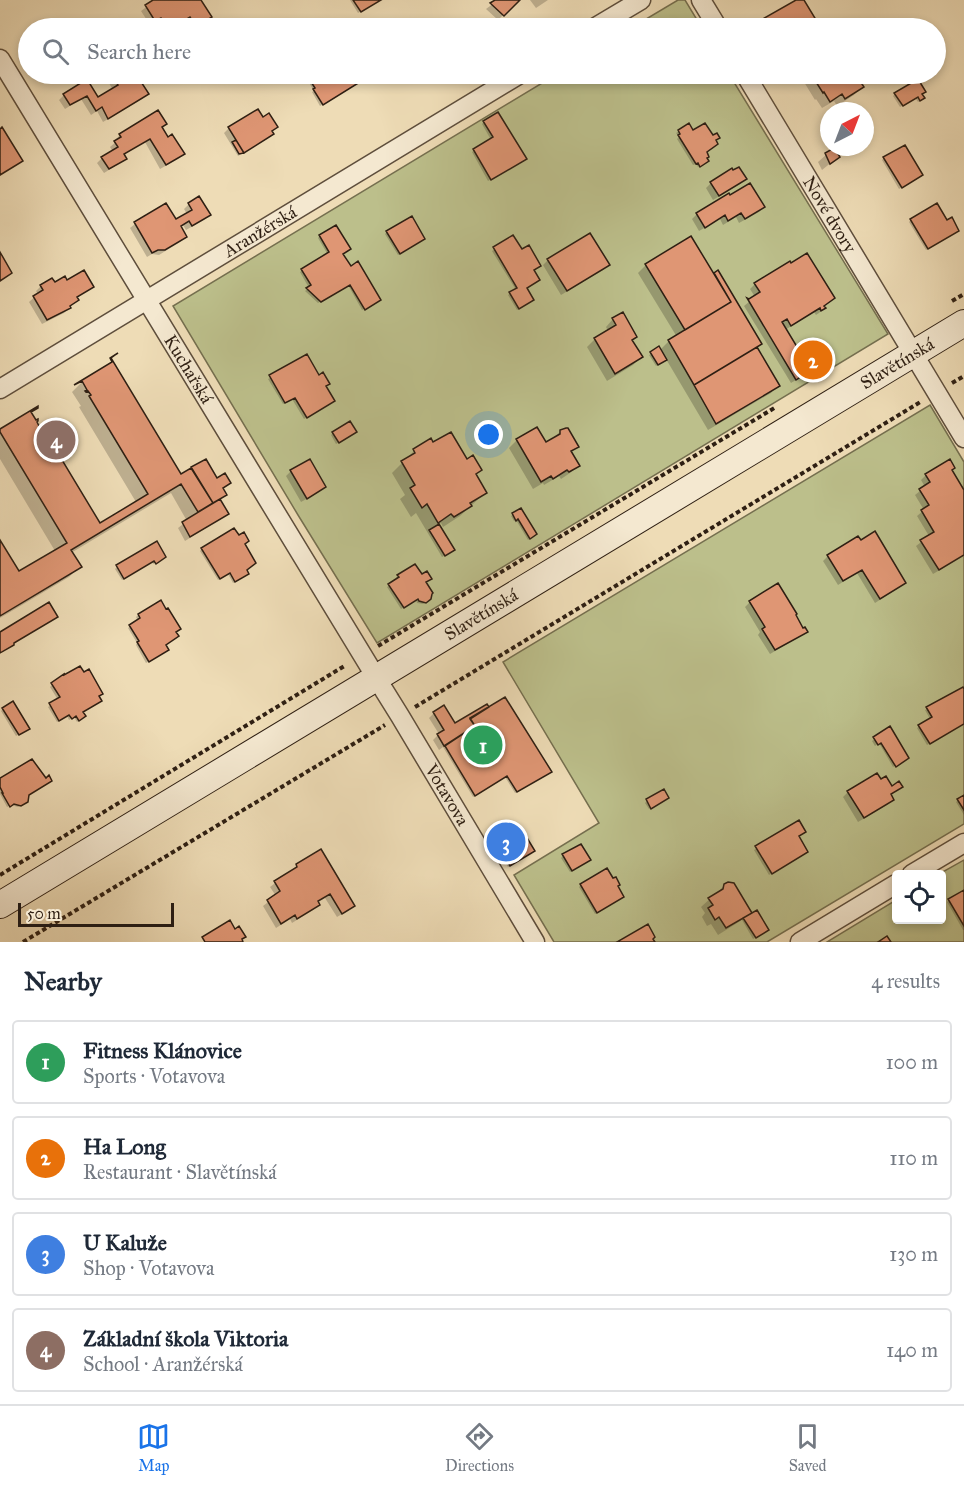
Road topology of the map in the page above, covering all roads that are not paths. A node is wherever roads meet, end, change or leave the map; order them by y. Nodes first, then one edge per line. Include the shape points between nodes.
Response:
1 (641, 0) edge
2 (701, 0) edge
3 (611, 18) edge
4 (712, 18) edge
5 (0, 59) edge
6 (503, 84) edge
7 (751, 84) edge
8 (147, 300) junction
9 (964, 323) edge
10 (913, 354) junction
11 (0, 389) edge
12 (964, 438) edge
13 (376, 679) junction
14 (964, 843) edge
15 (919, 870) edge
16 (892, 887) edge
17 (0, 905) edge
18 (535, 942) edge
19 (800, 942) edge

1 - 3 street
2 - 4 street
5 - 8 street, Kuchařská
6 - 8 street, Aranžérská
7 - 10 street, Nové dvory
8 - 11 street, Aranžérská
8 - 13 street, Kuchařská
9 - 10 street, Slavětínská
10 - 12 street, Nové dvory
10 - 13 street, Slavětínská
13 - 17 street, Slavětínská
13 - 18 street, Votavova
14 - 15 street
16 - 19 street

